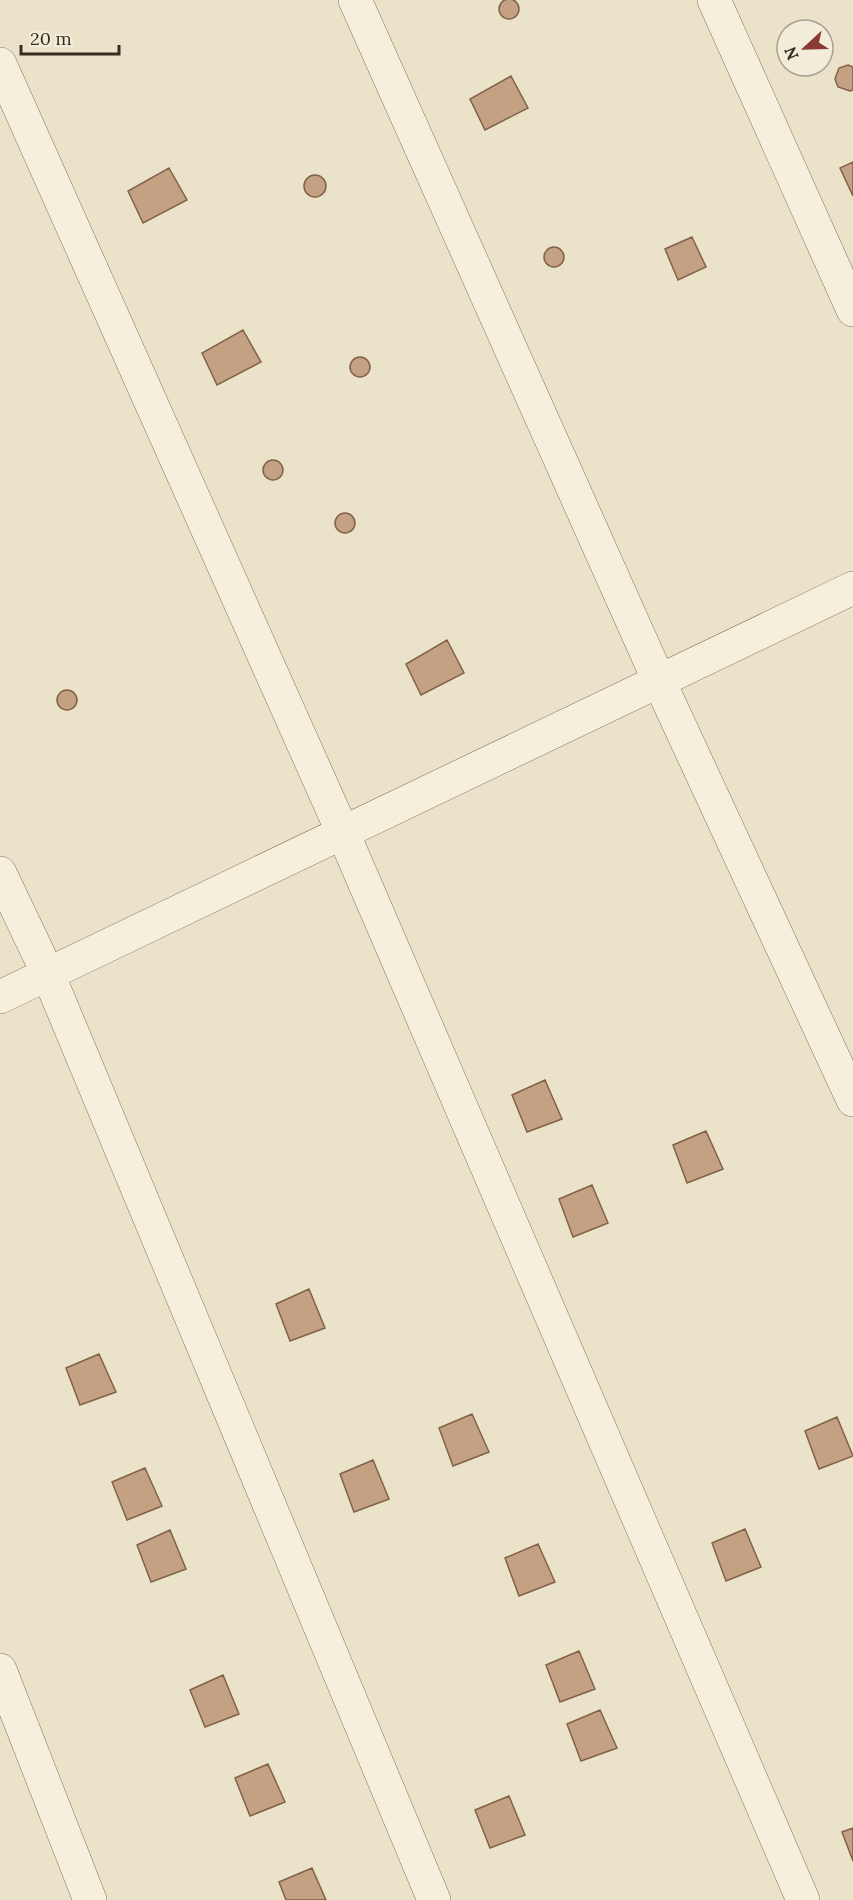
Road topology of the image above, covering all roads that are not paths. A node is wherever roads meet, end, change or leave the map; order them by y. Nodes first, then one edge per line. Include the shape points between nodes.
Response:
1 (355, 0) edge
2 (714, 0) edge
3 (0, 64) edge
4 (853, 310) edge
5 (853, 588) edge
6 (659, 681) junction
7 (343, 833) junction
8 (0, 873) edge
9 (48, 974) junction
10 (0, 997) edge
11 (853, 1100) edge
12 (0, 1670) edge
13 (90, 1900) edge
14 (434, 1900) edge
15 (803, 1900) edge

1 - 6 street
2 - 4 street
3 - 7 street
5 - 6 street
6 - 7 street
6 - 11 street
7 - 9 street
7 - 15 street
8 - 9 street
9 - 10 street
9 - 14 street
12 - 13 street

